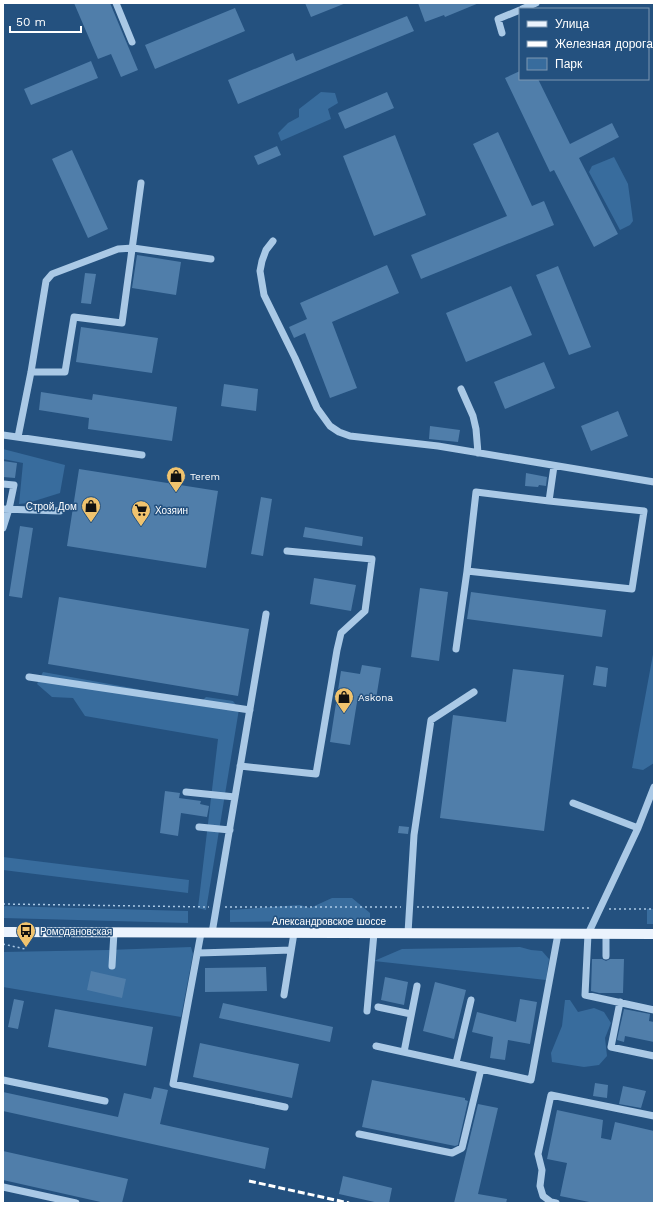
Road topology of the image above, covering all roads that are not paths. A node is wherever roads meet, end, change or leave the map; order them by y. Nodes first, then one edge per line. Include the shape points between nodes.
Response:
1 (116, 3) edge
2 (536, 3) edge
3 (525, 8) edge
4 (519, 11) edge
5 (502, 33) dead end
6 (132, 42) dead end
7 (141, 183) dead end
8 (274, 241) dead end
9 (132, 248) junction
10 (211, 259) dead end
11 (31, 372) junction
12 (461, 389) dead end
13 (3, 435) edge
14 (18, 437) junction
15 (478, 453) junction
16 (142, 455) dead end
17 (554, 466) junction
18 (654, 482) edge
19 (3, 484) edge
20 (548, 501) junction
21 (6, 509) edge
22 (60, 511) dead end
23 (3, 528) edge
24 (287, 551) dead end
25 (467, 571) junction
26 (266, 614) dead end
27 (456, 649) dead end
28 (29, 677) dead end
29 (474, 692) dead end
30 (250, 710) junction
31 (240, 766) junction
32 (654, 787) edge
33 (186, 792) dead end
34 (235, 797) junction
35 (573, 803) dead end
36 (199, 827) dead end
37 (638, 828) junction
38 (230, 830) junction
39 (3, 932) edge
40 (114, 932) junction
41 (201, 933) junction
42 (212, 933) junction
43 (294, 933) junction
44 (374, 933) junction
45 (408, 933) junction
46 (558, 934) junction
47 (588, 934) junction
48 (606, 934) junction
49 (654, 934) edge
50 (291, 950) junction
51 (198, 953) junction
52 (606, 956) dead end
53 (112, 966) dead end
54 (417, 986) dead end
55 (284, 995) dead end
56 (471, 1000) dead end
57 (620, 1002) junction
58 (378, 1007) dead end
59 (654, 1010) edge
60 (367, 1011) dead end
61 (411, 1014) junction
62 (376, 1046) dead end
63 (404, 1052) junction
64 (654, 1056) edge
65 (456, 1063) junction
66 (481, 1069) junction
67 (3, 1080) edge
68 (105, 1101) dead end
69 (285, 1107) dead end
70 (654, 1116) edge
71 (359, 1134) dead end
72 (3, 1187) edge
73 (76, 1203) edge
74 (556, 1203) edge

1 - 6 lane
2 - 3 lane
4 - 5 lane via 498,19
7 - 9 lane
8 - 15 lane via 266,250 260,270 264,295 317,408 330,426 350,436
9 - 10 lane
9 - 11 lane via 118,249 52,274 46,281
9 - 11 lane via 122,323 74,317 65,372
11 - 14 lane
12 - 15 lane via 473,416
13 - 14 lane
14 - 16 lane
15 - 17 lane
17 - 18 lane
17 - 20 lane
19 - 21 lane via 14,485
20 - 25 lane via 476,492
20 - 25 lane via 644,511 632,589
21 - 22 lane
21 - 23 lane
24 - 31 lane via 372,559 365,611 341,633 316,774
25 - 27 lane
26 - 30 lane
28 - 30 lane
29 - 45 lane via 432,720 414,835
30 - 31 lane
31 - 34 lane
32 - 37 lane
33 - 34 lane
34 - 38 lane
35 - 37 lane
36 - 38 lane
37 - 47 lane
38 - 42 lane
39 - 40 main road, Александровское шоссе
40 - 41 main road, Александровское шоссе
40 - 53 lane
41 - 42 main road, Александровское шоссе
41 - 51 lane
42 - 43 main road, Александровское шоссе
43 - 44 main road, Александровское шоссе
43 - 50 lane
44 - 45 main road, Александровское шоссе
44 - 60 lane
45 - 46 main road, Александровское шоссе
46 - 47 main road, Александровское шоссе
46 - 66 lane via 531,1080
47 - 48 main road, Александровское шоссе
47 - 57 lane via 585,995
48 - 49 main road, Александровское шоссе
48 - 52 lane
50 - 51 lane
50 - 55 lane
51 - 69 lane via 173,1084
54 - 61 lane
56 - 65 lane
57 - 59 lane
57 - 64 lane via 611,1047
58 - 61 lane
61 - 63 lane
62 - 63 lane
63 - 65 lane
65 - 66 lane
66 - 71 lane via 462,1148 452,1153
67 - 68 lane
70 - 74 lane via 551,1095 538,1154 542,1170 540,1186 543,1196
72 - 73 lane

